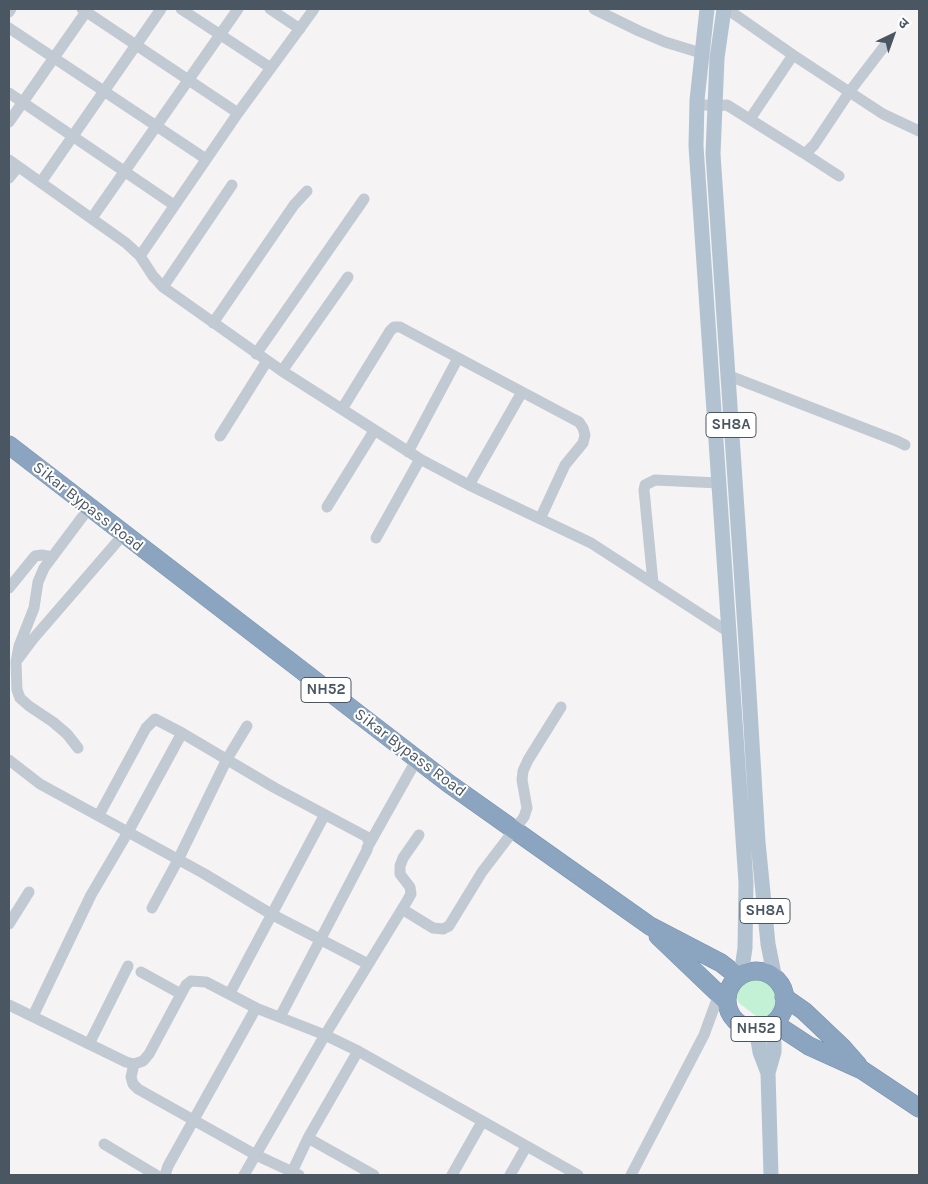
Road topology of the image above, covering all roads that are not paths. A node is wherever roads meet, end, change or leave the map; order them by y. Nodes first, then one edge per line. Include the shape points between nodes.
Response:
1 (11, 9) edge
2 (161, 9) edge
3 (180, 9) edge
4 (238, 9) edge
5 (270, 9) edge
6 (314, 9) edge
7 (594, 9) edge
8 (707, 9) edge
9 (725, 9) edge
10 (85, 10) edge
11 (9, 12) edge
12 (9, 28) edge
13 (300, 29) junction
14 (220, 35) junction
15 (886, 44) dead end
16 (137, 45) junction
17 (701, 53) junction
18 (793, 55) junction
19 (54, 58) junction
20 (271, 68) junction
21 (189, 80) junction
22 (104, 91) junction
23 (850, 91) junction
24 (9, 93) edge
25 (23, 102) junction
26 (697, 104) junction
27 (714, 106) junction
28 (238, 113) junction
29 (750, 119) junction
30 (9, 122) edge
31 (156, 126) junction
32 (919, 131) edge
33 (72, 137) junction
34 (802, 152) junction
35 (206, 159) junction
36 (14, 163) edge
37 (124, 172) junction
38 (839, 176) dead end
39 (9, 178) edge
40 (41, 182) junction
41 (232, 185) dead end
42 (308, 191) dead end
43 (364, 199) dead end
44 (174, 205) junction
45 (92, 218) junction
46 (140, 256) junction
47 (348, 277) dead end
48 (163, 287) junction
49 (213, 323) junction
50 (256, 354) junction
51 (458, 358) junction
52 (267, 362) junction
53 (282, 371) junction
54 (727, 375) junction
55 (522, 392) junction
56 (342, 409) junction
57 (374, 431) junction
58 (220, 436) dead end
59 (9, 445) edge
60 (905, 445) dead end
61 (408, 452) junction
62 (420, 460) junction
63 (718, 483) junction
64 (469, 485) junction
65 (327, 507) dead end
66 (89, 508) junction
67 (540, 518) junction
68 (123, 535) junction
69 (376, 538) dead end
70 (52, 557) junction
71 (653, 583) junction
72 (9, 588) edge
73 (730, 633) junction
74 (12, 667) edge
75 (562, 706) dead end
76 (247, 726) dead end
77 (182, 733) junction
78 (78, 748) dead end
79 (227, 759) junction
80 (417, 759) junction
81 (9, 760) edge
82 (99, 815) junction
83 (324, 816) junction
84 (515, 830) junction
85 (128, 832) junction
86 (419, 835) dead end
87 (368, 848) junction
88 (178, 860) junction
89 (29, 892) dead end
90 (152, 908) dead end
91 (402, 909) junction
92 (271, 914) junction
93 (9, 924) edge
94 (650, 926) junction
95 (319, 939) junction
96 (368, 964) junction
97 (128, 966) dead end
98 (141, 972) dead end
99 (740, 976) junction
100 (775, 979) junction
101 (230, 993) junction
102 (181, 994) junction
103 (784, 997) junction
104 (723, 998) junction
105 (9, 1005) edge
106 (256, 1008) junction
107 (33, 1016) junction
108 (280, 1018) junction
109 (767, 1026) junction
110 (325, 1035) junction
111 (89, 1044) junction
112 (358, 1051) junction
113 (134, 1064) junction
114 (862, 1070) junction
115 (919, 1108) edge
116 (192, 1121) junction
117 (482, 1122) junction
118 (308, 1138) junction
119 (104, 1144) dead end
120 (526, 1147) junction
121 (256, 1155) junction
122 (137, 1170) edge
123 (295, 1174) edge
124 (156, 1175) edge
125 (165, 1175) edge
126 (244, 1175) edge
127 (374, 1175) edge
128 (452, 1175) edge
129 (510, 1175) edge
130 (578, 1175) edge
131 (630, 1175) edge
132 (771, 1175) edge

1 - 11 street
2 - 16 street
3 - 14 street
4 - 14 street
5 - 13 street
6 - 13 street
7 - 17 street via 665,42
8 - 17 main road, SH8A
9 - 18 street
9 - 27 main road, SH8A via 716,58
10 - 16 street
10 - 19 street
12 - 19 street
13 - 20 street
14 - 20 street
14 - 21 street
15 - 23 street
16 - 21 street
16 - 22 street
17 - 26 main road, SH8A
18 - 23 street
18 - 29 street
19 - 22 street
19 - 25 street
20 - 28 street
21 - 28 street
21 - 31 street
22 - 31 street
22 - 33 street
23 - 32 street via 883,114
23 - 34 street via 814,145 806,153
24 - 25 street
25 - 30 street
25 - 33 street
26 - 27 street
26 - 63 main road, SH8A via 696,146
27 - 29 street via 727,105
27 - 54 main road, SH8A via 713,154
28 - 35 street
29 - 34 street
31 - 35 street
31 - 37 street
33 - 37 street
33 - 40 street
34 - 38 street
35 - 44 street
36 - 39 street
36 - 40 street
37 - 44 street
37 - 45 street
40 - 45 street
41 - 48 street
42 - 49 street via 294,205
43 - 50 street
44 - 46 street
45 - 46 street
46 - 48 street
47 - 53 street
48 - 49 street
49 - 50 street
50 - 52 street
51 - 55 street
51 - 56 street via 400,327 394,327
51 - 61 street
52 - 53 street
52 - 58 street
53 - 56 street
54 - 60 street
54 - 100 main road, SH8A via 758,842 768,944
55 - 64 street
55 - 67 street via 579,422 585,435 583,443 565,465
56 - 57 street
57 - 61 street
57 - 65 street
59 - 66 highway, Sikar Bypass Road / NH52
61 - 62 street
62 - 64 street
62 - 69 street
63 - 71 street via 654,480 645,485
63 - 73 main road, SH8A
64 - 67 street
66 - 68 highway, Sikar Bypass Road / NH52
66 - 70 street
67 - 71 street via 591,543
68 - 74 street
68 - 80 highway, Sikar Bypass Road / NH52
70 - 72 street via 35,556
70 - 74 street via 38,582 34,608
71 - 73 street
73 - 99 main road, SH8A via 746,883 745,948
74 - 78 street via 20,698 67,734
75 - 84 street via 523,771 527,808
76 - 79 street
77 - 79 street
77 - 82 street via 155,719 150,723
77 - 85 street
79 - 83 street
79 - 88 street
80 - 84 highway, Sikar Bypass Road / NH52
80 - 87 street
81 - 82 street via 40,784
82 - 85 street
83 - 87 street via 367,838
83 - 92 street
84 - 91 street via 482,872 449,926 433,928
84 - 94 highway, Sikar Bypass Road / NH52
85 - 88 street
85 - 107 street via 91,895
86 - 91 street via 400,866 400,874 410,887
87 - 95 street
88 - 90 street
88 - 92 street
89 - 93 street
91 - 96 street
92 - 95 street
92 - 101 street
94 - 99 highway, Sikar Bypass Road / NH52
94 - 104 highway, Sikar Bypass Road / NH52
95 - 96 street
95 - 108 street
96 - 110 street
97 - 111 street
98 - 102 street
99 - 100 highway via 748,972 762,972
99 - 104 highway, NH52
100 - 103 highway, Sikar Bypass Road / NH52
101 - 102 street via 199,980 191,981
101 - 106 street
102 - 113 street via 150,1054
103 - 109 highway, NH52 via 783,1011
103 - 114 highway, Sikar Bypass Road / NH52 via 843,1048
104 - 109 highway, Sikar Bypass Road / NH52 via 733,1018 747,1028
104 - 131 street
105 - 107 street
106 - 108 street
106 - 116 street
107 - 111 street
108 - 110 street
109 - 114 highway, Sikar Bypass Road / NH52
109 - 132 main road via 773,1034 774,1052 768,1073
110 - 112 street
110 - 121 street
111 - 113 street
112 - 117 street
112 - 118 street
113 - 116 street via 131,1077 138,1089
114 - 115 highway, Sikar Bypass Road / NH52
116 - 121 street
116 - 125 street
117 - 120 street
117 - 128 street
118 - 123 street
118 - 127 street
119 - 122 street
120 - 129 street
120 - 130 street
121 - 123 street
121 - 126 street
122 - 124 street

